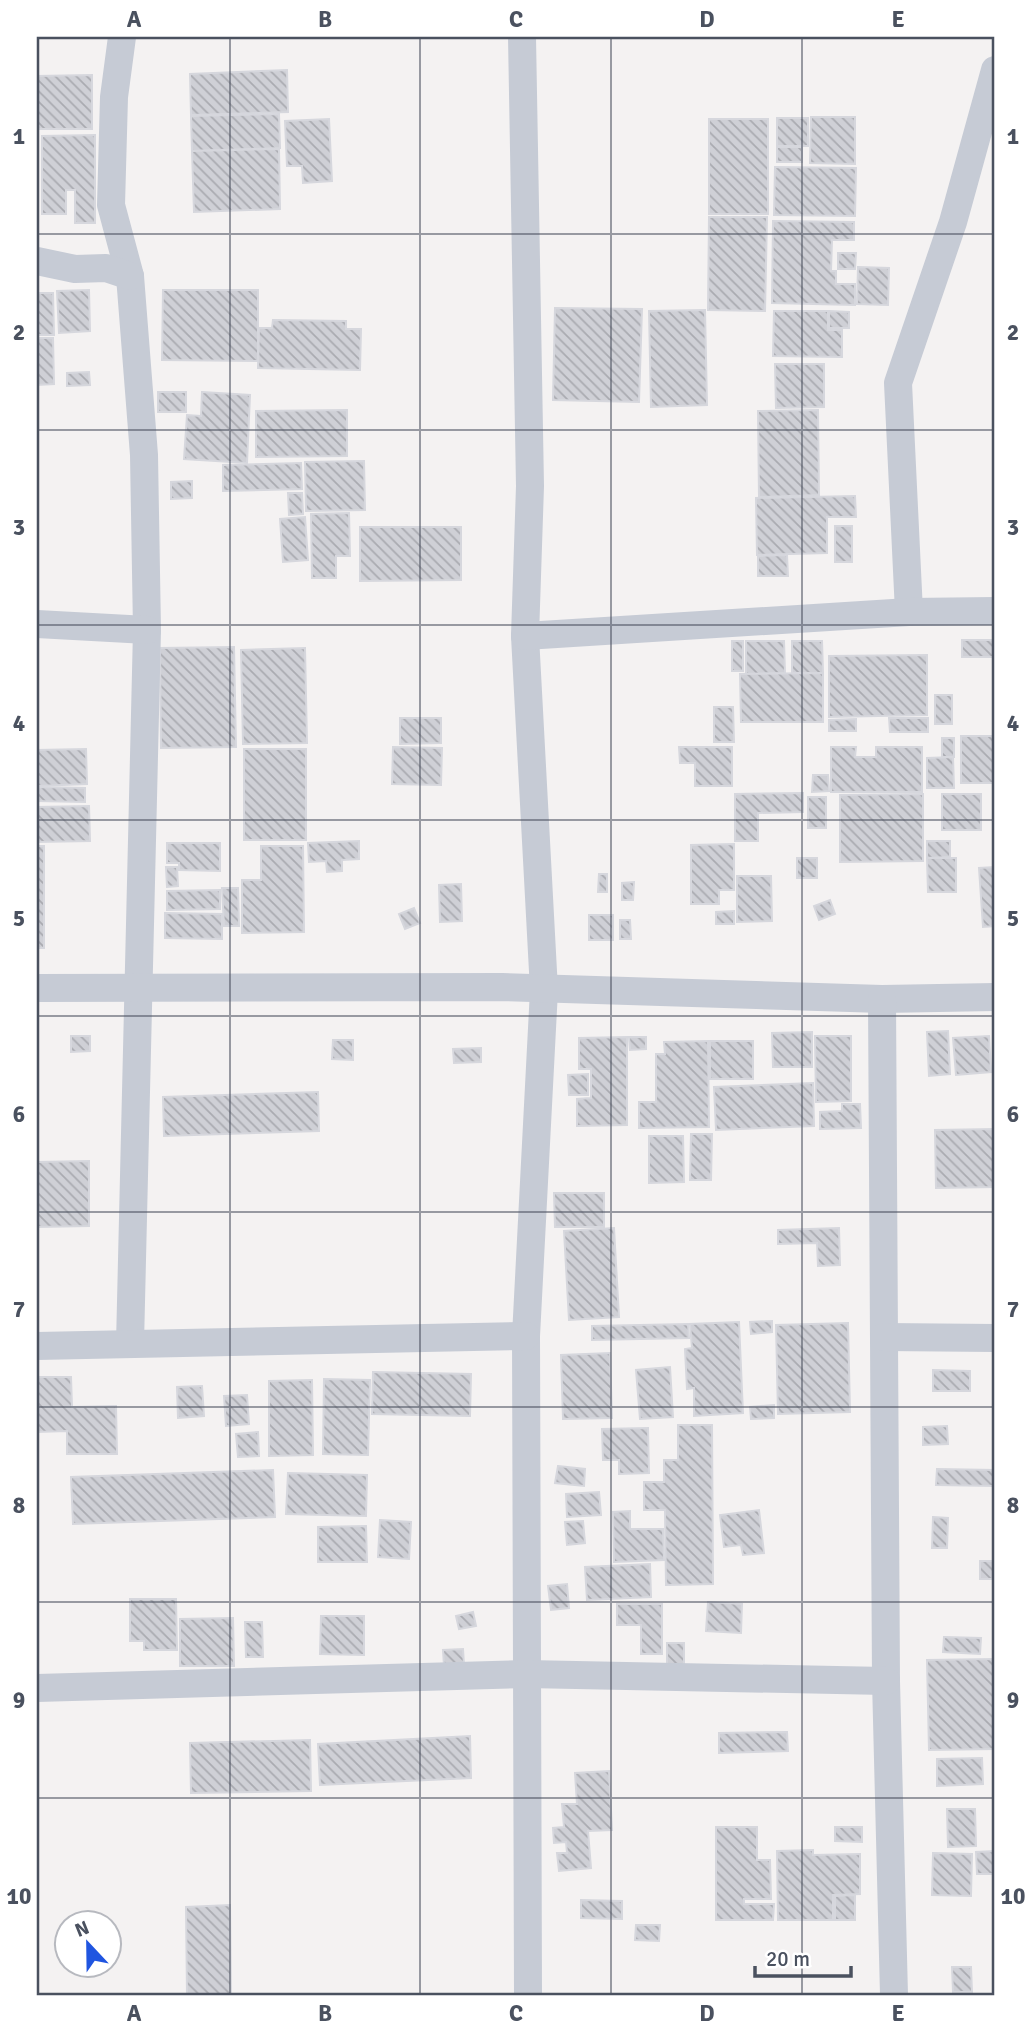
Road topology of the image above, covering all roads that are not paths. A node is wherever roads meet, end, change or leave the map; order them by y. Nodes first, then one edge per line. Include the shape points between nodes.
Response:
1 (121, 37) edge
2 (522, 37) edge
3 (995, 69) edge
4 (37, 261) edge
5 (130, 276) junction
6 (995, 611) edge
7 (909, 612) junction
8 (37, 624) edge
9 (147, 631) junction
10 (525, 636) junction
11 (139, 987) junction
12 (37, 988) edge
13 (544, 990) junction
14 (995, 997) edge
15 (883, 999) junction
16 (526, 1336) junction
17 (884, 1337) junction
18 (995, 1338) edge
19 (130, 1344) junction
20 (37, 1346) edge
21 (526, 1674) junction
22 (886, 1681) junction
23 (37, 1688) edge
24 (528, 1995) edge
25 (894, 1995) edge

1 - 5 street via 111,205
2 - 10 street via 530,486
3 - 7 street via 953,222 898,383
4 - 5 street via 75,269 106,268
5 - 9 street via 145,455
6 - 7 street
7 - 10 street
8 - 9 street
9 - 11 street
10 - 13 street
11 - 12 street
11 - 13 street
11 - 19 street
13 - 15 street
13 - 16 street
14 - 15 street
15 - 17 street
16 - 19 street
16 - 21 street
17 - 18 street
17 - 22 street
19 - 20 street
21 - 22 street
21 - 23 street
21 - 24 street
22 - 25 street

